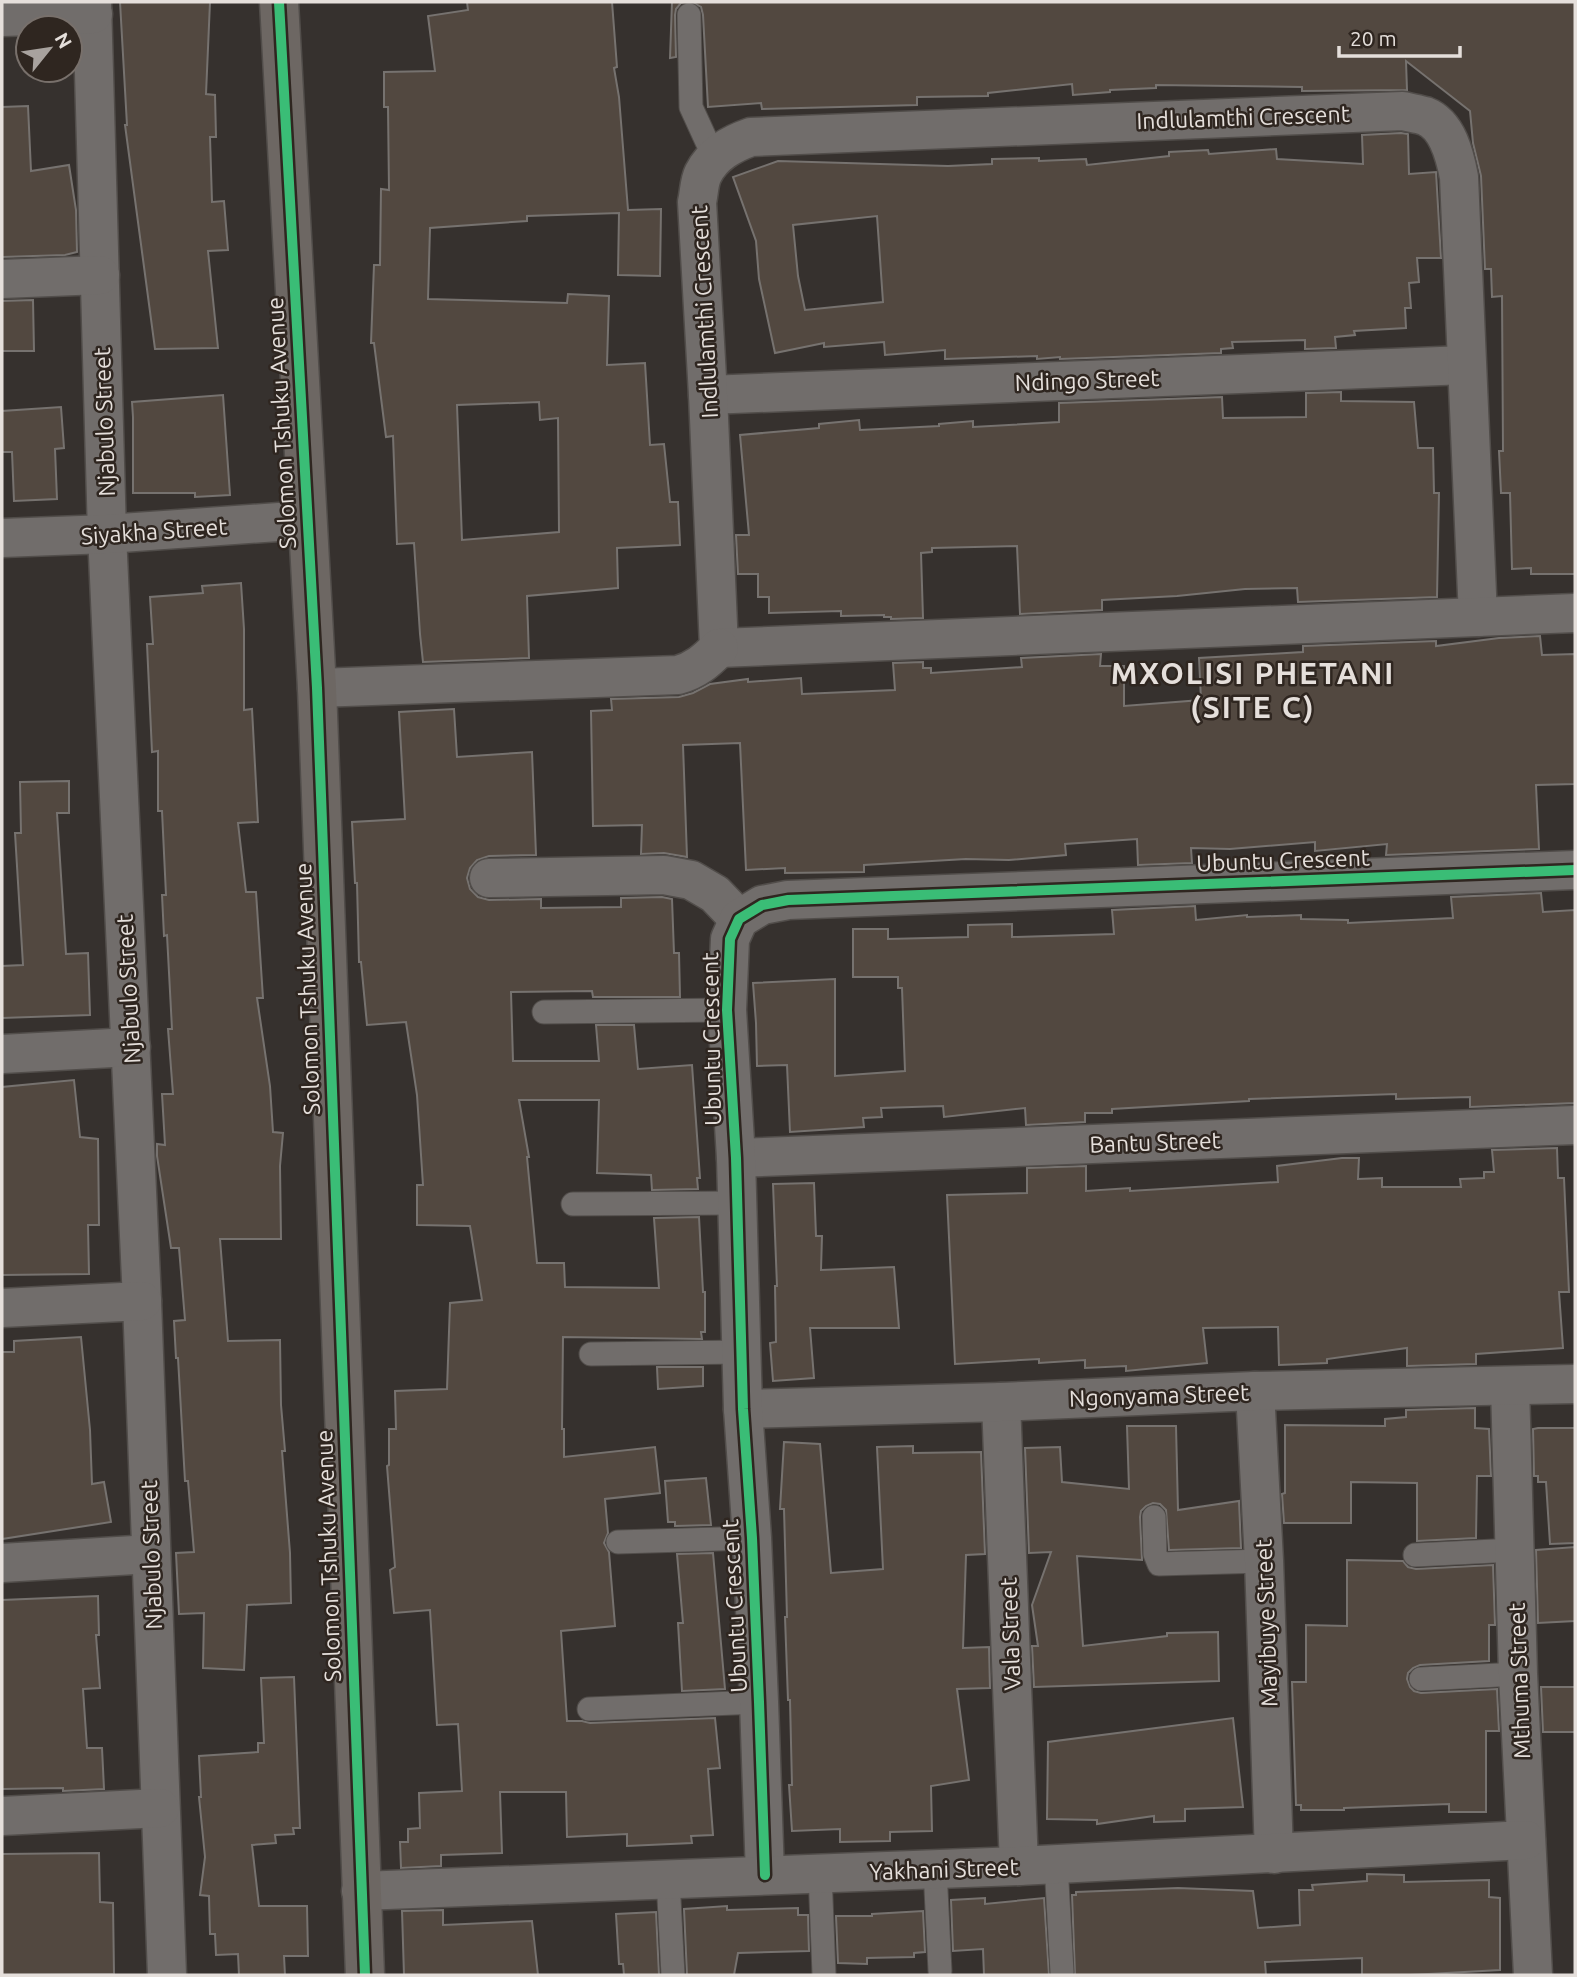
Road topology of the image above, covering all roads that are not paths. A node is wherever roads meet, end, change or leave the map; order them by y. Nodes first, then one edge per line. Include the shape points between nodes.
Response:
1 (279, 2) edge
2 (92, 8) edge
3 (688, 15) dead end
4 (2, 17) edge
5 (718, 154) junction
6 (100, 275) junction
7 (2, 279) edge
8 (1466, 365) junction
9 (708, 395) junction
10 (307, 520) junction
11 (107, 534) junction
12 (2, 538) edge
13 (1575, 613) edge
14 (1478, 617) junction
15 (719, 648) junction
16 (317, 688) junction
17 (1575, 870) edge
18 (489, 878) dead end
19 (739, 919) junction
20 (727, 1010) junction
21 (544, 1012) dead end
22 (131, 1046) junction
23 (2, 1054) edge
24 (1575, 1125) edge
25 (736, 1158) junction
26 (737, 1203) junction
27 (573, 1204) dead end
28 (142, 1301) junction
29 (2, 1308) edge
30 (741, 1352) junction
31 (591, 1354) dead end
32 (1575, 1384) edge
33 (1510, 1386) junction
34 (1255, 1391) junction
35 (1000, 1402) junction
36 (743, 1409) junction
37 (1154, 1517) dead end
38 (752, 1538) junction
39 (618, 1542) dead end
40 (1514, 1550) junction
41 (151, 1554) junction
42 (1415, 1555) dead end
43 (1264, 1561) junction
44 (2, 1563) edge
45 (1518, 1674) junction
46 (1421, 1679) dead end
47 (760, 1702) junction
48 (589, 1709) dead end
49 (160, 1808) junction
50 (2, 1816) edge
51 (1527, 1840) junction
52 (1273, 1854) junction
53 (1038, 1865) junction
54 (934, 1869) junction
55 (820, 1873) junction
56 (765, 1875) junction
57 (668, 1879) junction
58 (361, 1891) junction
59 (940, 1971) dead end
60 (1062, 1972) dead end
61 (824, 1974) edge
62 (167, 1975) edge
63 (365, 1975) edge
64 (673, 1975) edge
65 (1533, 1975) edge

1 - 10 street, Solomon Tshuku Avenue
2 - 4 street
2 - 6 street, Njabulo Street
3 - 5 lane via 691,107 707,142
5 - 8 street, Indlulamthi Crescent via 751,137 1404,111 1428,117 1454,150 1460,177
5 - 9 street, Indlulamthi Crescent via 702,175 697,202
6 - 7 street
6 - 11 street, Njabulo Street
8 - 9 street, Ndingo Street
8 - 14 street, Indlulamthi Crescent
9 - 15 street, Indlulamthi Crescent
10 - 11 street, Siyakha Street
10 - 16 street, Solomon Tshuku Avenue
11 - 12 street, Siyakha Street
11 - 22 street, Njabulo Street
13 - 14 street
14 - 15 street
15 - 16 street via 692,671 678,675
16 - 58 street, Solomon Tshuku Avenue
17 - 19 street, Ubuntu Crescent via 788,900 762,905
18 - 19 street via 664,875 691,880 715,894
19 - 20 street, Ubuntu Crescent via 730,939
20 - 21 lane
20 - 25 street, Ubuntu Crescent
22 - 23 street
22 - 28 street, Njabulo Street
24 - 25 street, Bantu Street
25 - 26 street, Ubuntu Crescent
26 - 27 lane
26 - 30 street, Ubuntu Crescent
28 - 29 street
28 - 41 street, Njabulo Street
30 - 31 lane
30 - 36 street, Ubuntu Crescent
32 - 33 street, Ngonyama Street
33 - 34 street, Ngonyama Street
33 - 40 street, Mthuma Street
34 - 35 street, Ngonyama Street
34 - 43 street, Mayibuye Street
35 - 36 street, Ngonyama Street
35 - 53 street, Vala Street
36 - 38 street, Ubuntu Crescent
37 - 43 lane via 1159,1564
38 - 39 lane
38 - 47 street, Ubuntu Crescent
40 - 42 lane
40 - 45 street, Mthuma Street
41 - 44 street
41 - 49 street, Njabulo Street
43 - 52 street, Mayibuye Street
45 - 46 lane
45 - 51 street, Mthuma Street
47 - 48 lane
47 - 56 street, Ubuntu Crescent
49 - 50 street
49 - 62 street, Njabulo Street
51 - 52 street, Yakhani Street
51 - 65 street, Mthuma Street
52 - 53 street, Yakhani Street
53 - 54 street, Yakhani Street
53 - 60 lane
54 - 55 street, Yakhani Street
54 - 59 lane
55 - 56 street, Yakhani Street
55 - 61 lane
56 - 57 street, Yakhani Street
57 - 58 street, Yakhani Street
57 - 64 lane
58 - 63 street, Solomon Tshuku Avenue

